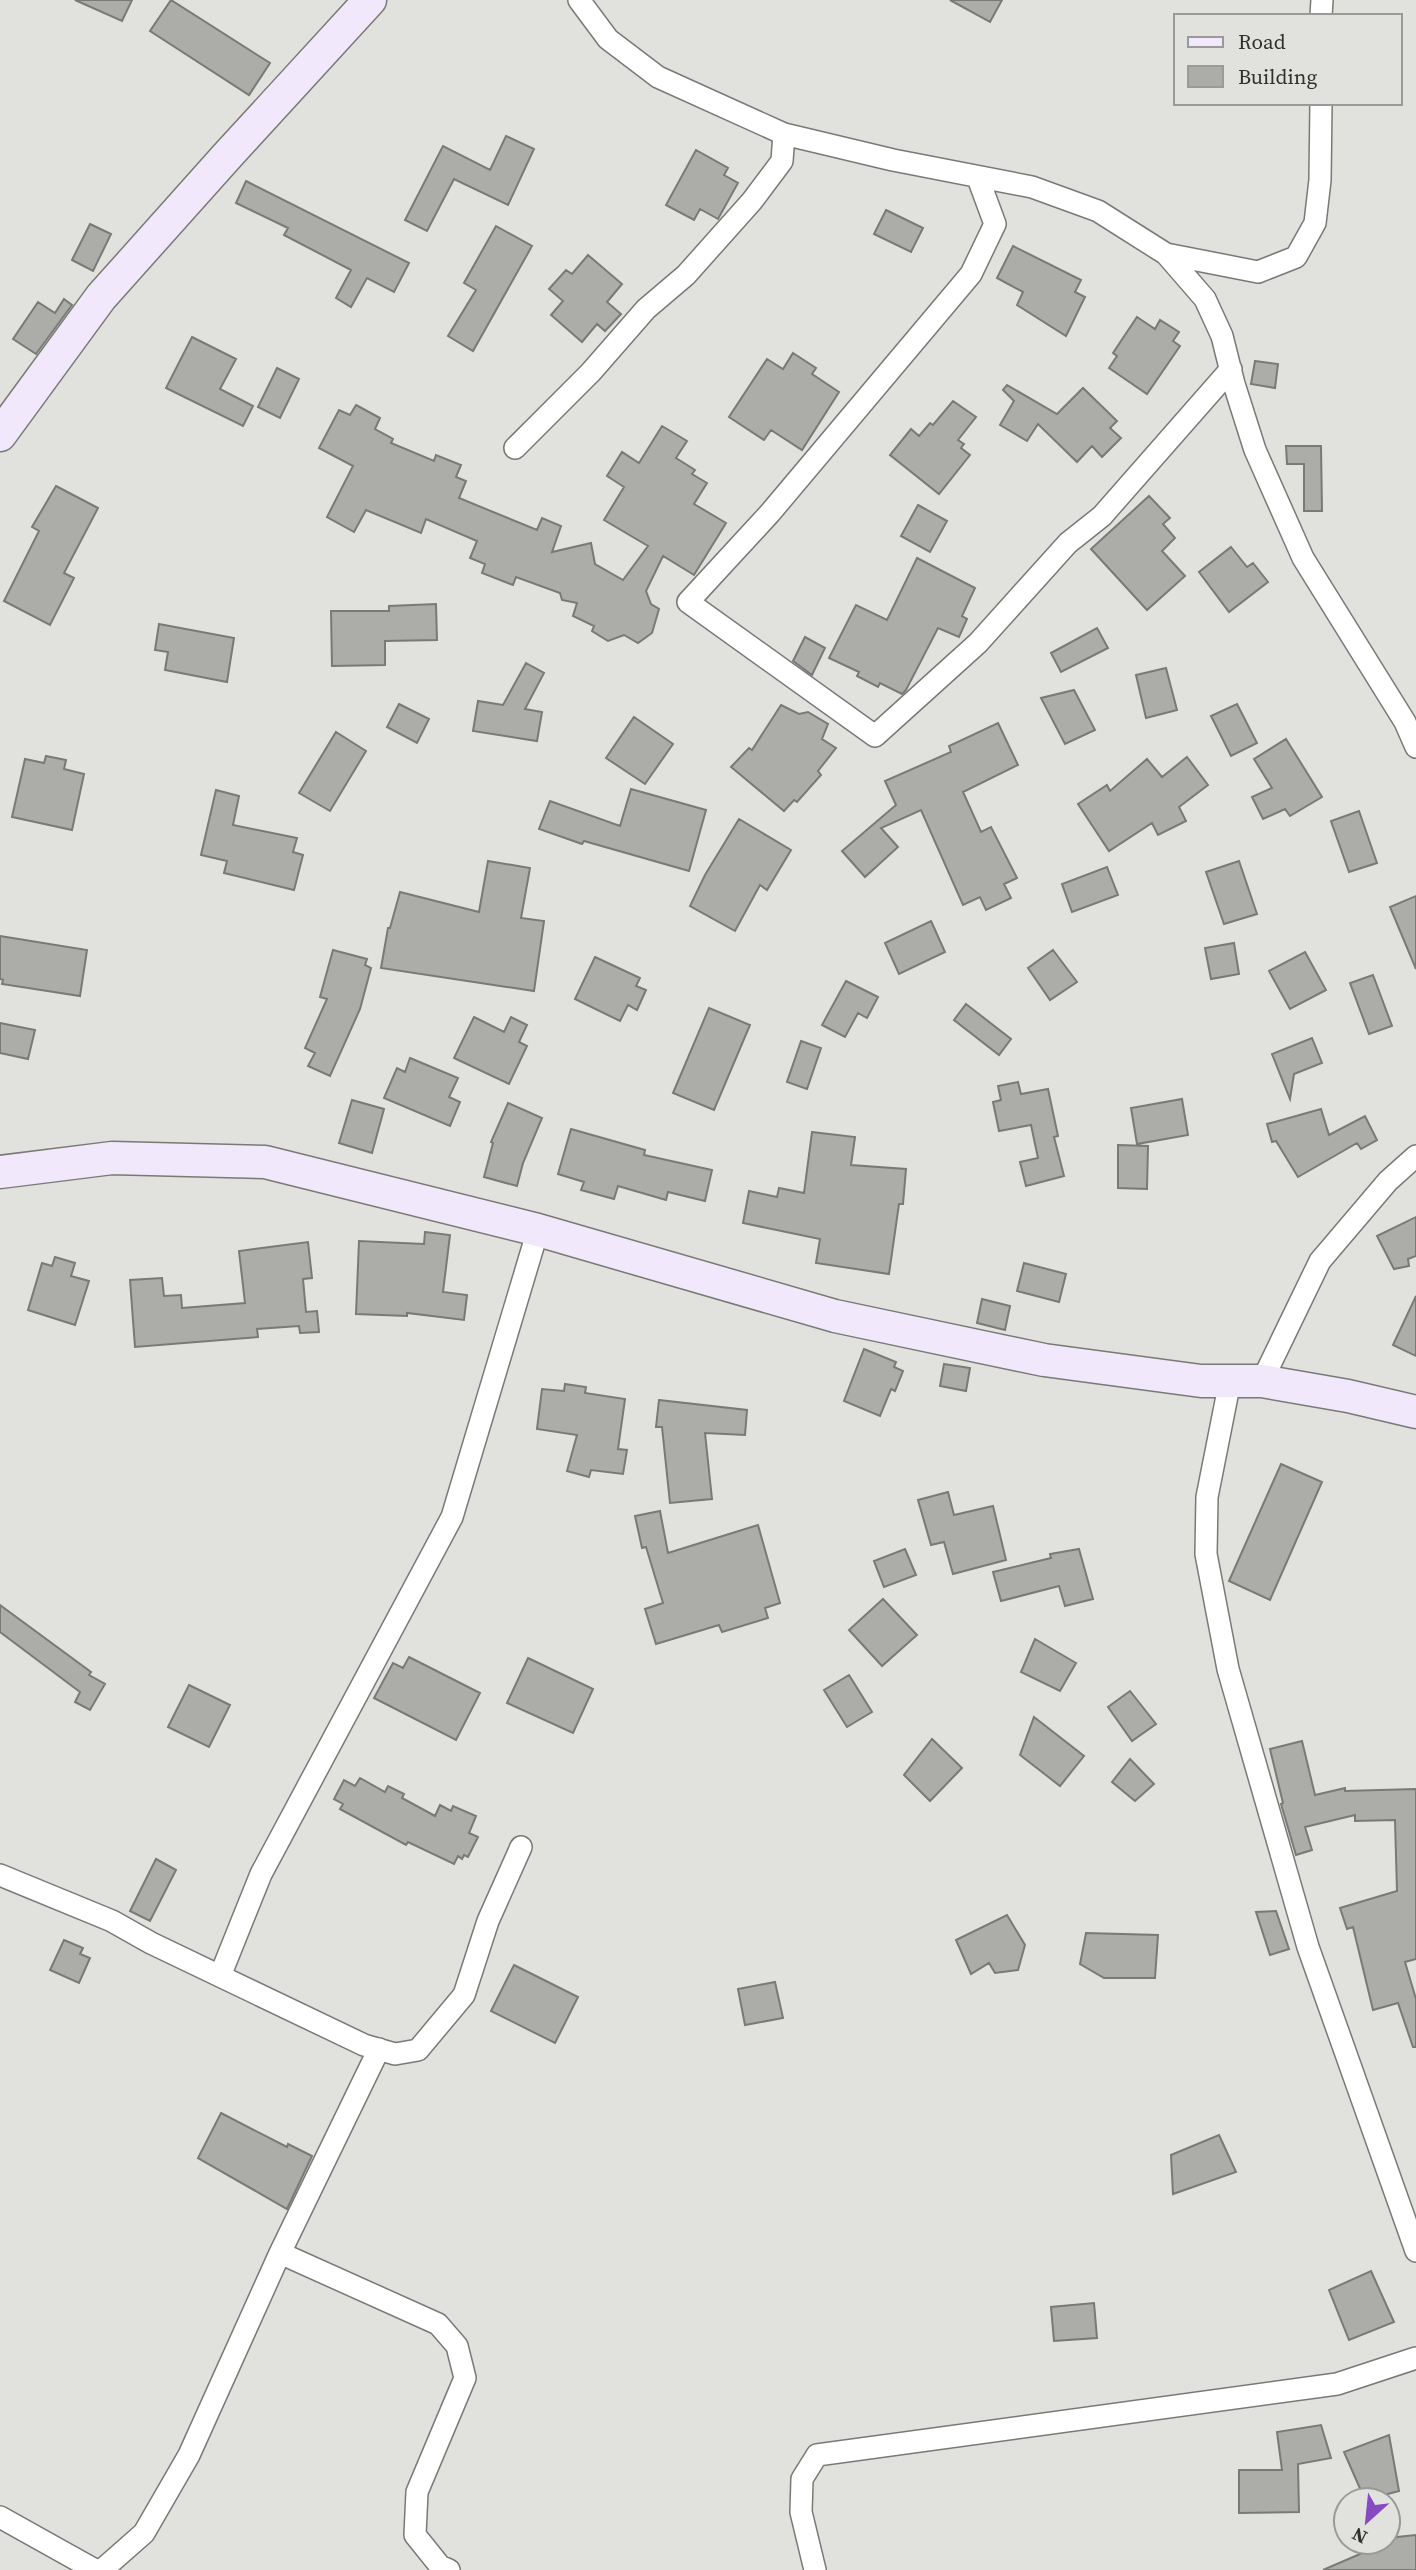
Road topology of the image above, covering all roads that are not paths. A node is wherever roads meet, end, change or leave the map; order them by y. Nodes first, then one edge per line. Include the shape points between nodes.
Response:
1 (370, 0) edge
2 (579, 0) edge
3 (1321, 105) edge
4 (784, 134) junction
5 (978, 178) junction
6 (1166, 254) junction
7 (1231, 369) junction
8 (0, 435) edge
9 (515, 448) dead end
10 (1416, 747) edge
11 (1416, 1156) edge
12 (0, 1172) edge
13 (538, 1230) junction
14 (1230, 1381) junction
15 (1262, 1381) junction
16 (1416, 1412) edge
17 (521, 1847) dead end
18 (0, 1875) edge
19 (219, 1976) junction
20 (379, 2049) junction
21 (1416, 2251) edge
22 (279, 2253) junction
23 (1416, 2358) edge
24 (0, 2516) edge
25 (95, 2570) edge
26 (102, 2570) edge
27 (449, 2570) edge
28 (815, 2570) edge

1 - 8 street via 101,297
2 - 4 street via 608,39 658,77
3 - 6 street via 1315,223 1296,257 1258,272
4 - 5 street
4 - 9 street via 782,161 752,201 686,275 646,309
5 - 6 street via 1032,187 1098,211
5 - 7 street via 995,224 971,274 770,513 688,602 875,736 978,643 1069,542 1102,516
6 - 7 street via 1205,299
7 - 10 street via 1255,450 1303,558
11 - 15 street via 1388,1181 1320,1261
12 - 13 street via 112,1158 265,1162
13 - 14 street via 835,1316 1044,1360
13 - 19 street via 452,1517 261,1874
14 - 15 street
14 - 21 street via 1207,1497 1206,1554 1228,1669 1308,1947
15 - 16 street
17 - 20 street via 488,1922 464,1995 418,2050 395,2054
18 - 19 street via 112,1921
19 - 20 street
20 - 22 street
22 - 26 street via 189,2455 144,2533
22 - 27 street via 438,2324 457,2346 465,2378 417,2492 415,2535 440,2566
23 - 28 street via 1337,2384 817,2455 802,2480 801,2512
24 - 25 street

